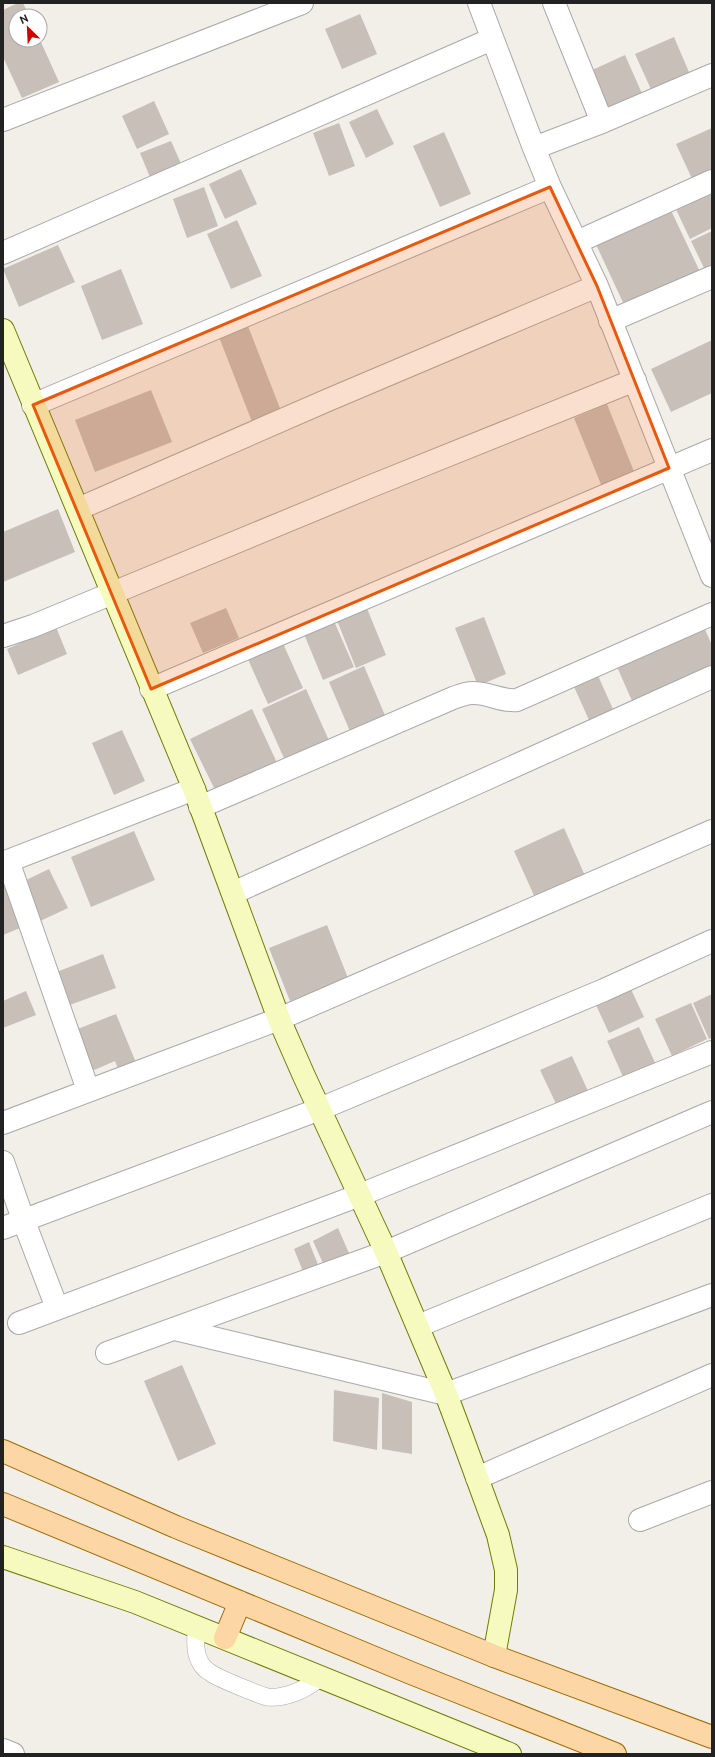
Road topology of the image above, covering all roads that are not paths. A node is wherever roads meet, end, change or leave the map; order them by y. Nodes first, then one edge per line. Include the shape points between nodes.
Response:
1 (302, 3) edge
2 (479, 3) edge
3 (554, 3) edge
4 (492, 39) junction
5 (712, 75) edge
6 (3, 120) edge
7 (602, 122) junction
8 (534, 148) junction
9 (712, 181) edge
10 (550, 187) junction
11 (578, 242) junction
12 (3, 253) edge
13 (712, 277) edge
14 (597, 286) junction
15 (610, 321) junction
16 (3, 330) edge
17 (634, 380) junction
18 (33, 405) junction
19 (712, 450) edge
20 (668, 468) junction
21 (78, 510) junction
22 (710, 563) edge
23 (113, 592) junction
24 (712, 614) edge
25 (3, 636) edge
26 (712, 677) edge
27 (151, 689) junction
28 (197, 798) junction
29 (712, 831) edge
30 (6, 862) edge
31 (233, 893) junction
32 (712, 941) edge
33 (280, 1019) junction
34 (712, 1052) edge
35 (88, 1090) junction
36 (320, 1109) junction
37 (712, 1112) edge
38 (3, 1123) edge
39 (3, 1162) edge
40 (360, 1195) junction
41 (712, 1205) edge
42 (23, 1219) junction
43 (3, 1228) edge
44 (386, 1252) junction
45 (712, 1295) edge
46 (57, 1308) junction
47 (19, 1323) dead end
48 (418, 1326) junction
49 (175, 1329) junction
50 (107, 1354) dead end
51 (712, 1375) edge
52 (446, 1394) junction
53 (3, 1451) edge
54 (477, 1478) junction
55 (712, 1492) edge
56 (3, 1504) edge
57 (640, 1520) dead end
58 (3, 1557) edge
59 (240, 1602) junction
60 (196, 1626) junction
61 (225, 1638) junction
62 (494, 1656) junction
63 (320, 1677) junction
64 (712, 1738) edge
65 (3, 1750) edge
66 (13, 1754) edge
67 (510, 1754) edge
68 (615, 1754) edge

1 - 6 street
2 - 4 street
3 - 7 street
4 - 8 street
4 - 12 street
5 - 7 street
7 - 8 street
8 - 10 street
9 - 11 street
10 - 11 street
10 - 18 street
11 - 14 street
13 - 15 street
14 - 15 street
14 - 21 street
15 - 17 street
16 - 18 street
17 - 20 street
17 - 23 street
18 - 21 street
19 - 20 street
20 - 22 street
20 - 27 street
21 - 23 street
23 - 25 street
23 - 27 street
24 - 28 street via 516,700 504,701 472,693 453,698
26 - 31 street
27 - 28 street
28 - 30 street
28 - 31 street
29 - 33 street
30 - 35 street
31 - 33 street
32 - 36 street via 597,993
33 - 35 street
33 - 36 street
34 - 40 street
35 - 38 street
36 - 40 street
36 - 42 street
37 - 44 street
39 - 42 street
40 - 44 street
40 - 46 street
41 - 48 street
42 - 43 street
42 - 46 street
44 - 48 street
44 - 49 street
45 - 52 street
46 - 47 street
48 - 52 street
49 - 50 street
49 - 52 street
51 - 54 street
52 - 54 street
53 - 62 main road via 176,1527
54 - 62 street via 498,1535 506,1570 506,1590
55 - 57 street
56 - 59 main road
58 - 60 street via 135,1602
59 - 61 main road
59 - 68 main road
60 - 61 street
60 - 63 lane via 195,1648 201,1663 210,1673 266,1696 278,1696 299,1690 315,1683
61 - 63 street
62 - 64 main road
63 - 67 street
65 - 66 street

